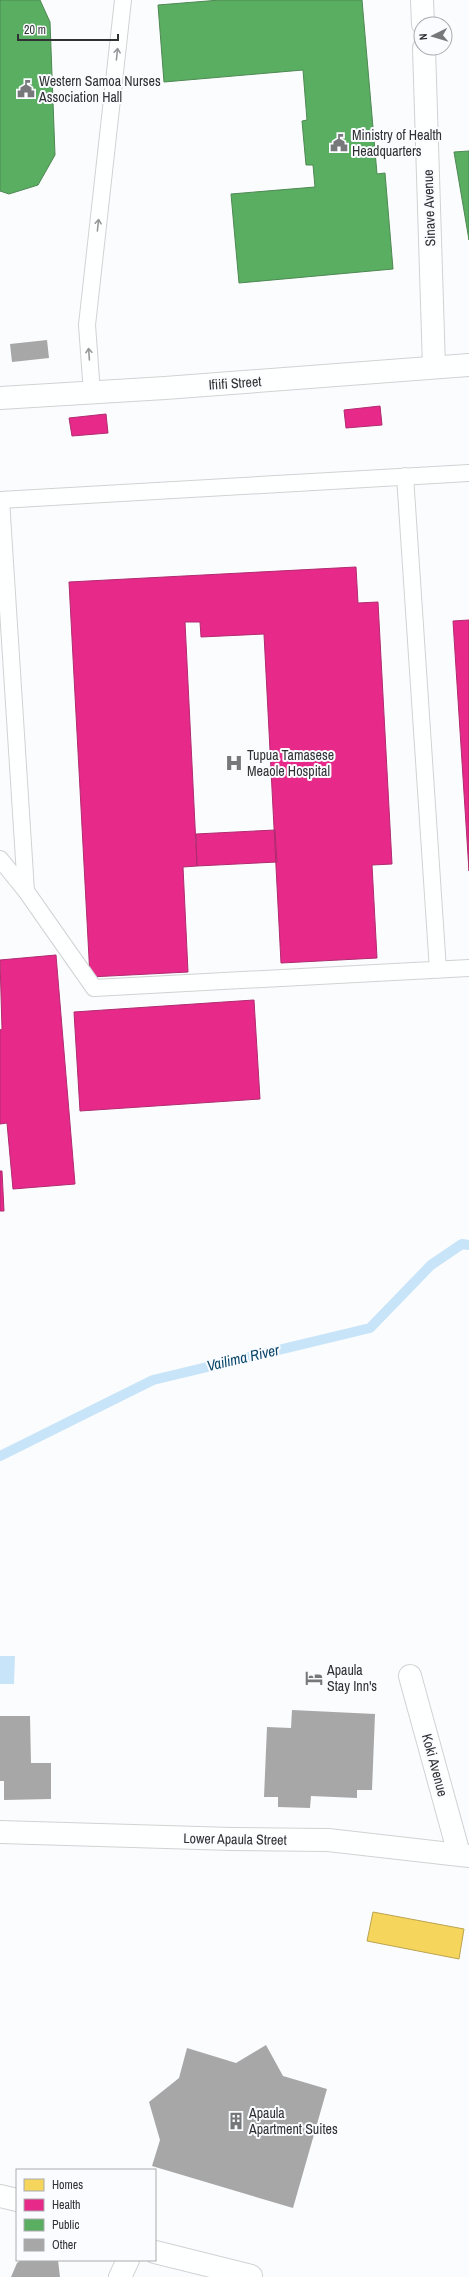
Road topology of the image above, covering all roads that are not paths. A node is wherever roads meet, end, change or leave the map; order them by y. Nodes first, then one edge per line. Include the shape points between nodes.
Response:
1 (123, 0) edge
2 (422, 0) edge
3 (423, 16) edge
4 (424, 56) edge
5 (469, 365) edge
6 (434, 367) junction
7 (92, 393) junction
8 (0, 398) edge
9 (469, 473) edge
10 (405, 476) junction
11 (0, 500) edge
12 (0, 859) edge
13 (26, 891) junction
14 (469, 968) edge
15 (438, 970) junction
16 (410, 1676) dead end
17 (0, 1832) edge
18 (464, 1855) edge
19 (0, 2196) edge
20 (16, 2200) edge
21 (156, 2252) edge
22 (128, 2261) edge
23 (251, 2276) dead end
24 (120, 2277) edge

7 -> 1 lane via 87,325
2 - 3 street
4 - 6 street, Sinave Avenue
5 - 6 street, Ifiifi Street
6 - 7 street, Ifiifi Street
7 - 8 street, Ifiifi Street
9 - 10 lane
10 - 11 lane
10 - 15 lane
11 - 13 lane
12 - 13 lane
13 - 15 lane via 94,988
14 - 15 lane
16 - 18 street, Koki Avenue
17 - 18 street, Lower Apaula Street via 328,1840
19 - 20 street
21 - 23 street
22 - 24 street

